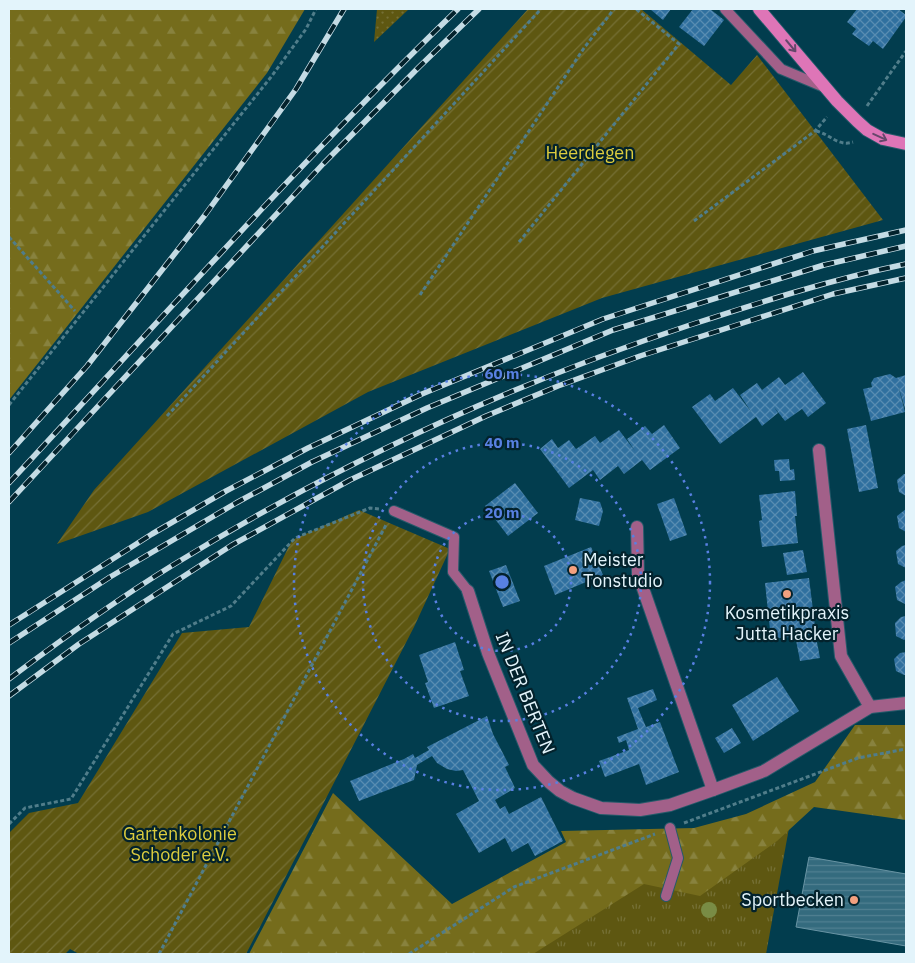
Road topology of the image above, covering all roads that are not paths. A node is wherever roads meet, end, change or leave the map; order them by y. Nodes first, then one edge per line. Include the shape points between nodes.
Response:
1 (725, 9) edge
2 (760, 9) edge
3 (825, 87) junction
4 (906, 144) edge
5 (819, 450) dead end
6 (394, 511) road end
7 (637, 527) dead end
8 (468, 591) joint
9 (906, 703) edge
10 (870, 707) junction
11 (713, 790) junction
12 (670, 828) road end
13 (666, 896) dead end

1 - 3 lane via 781,69
2 -> 3 street
3 -> 4 street via 867,130 884,139
5 - 10 street via 841,656
6 - 8 lane via 454,537 453,572
7 - 11 street via 638,574
8 - 11 street, IN DER BERTEN via 525,747 533,764 560,791 601,808 640,810 670,805
9 - 10 street, IN DER BERTEN
10 - 11 street, IN DER BERTEN via 764,771
12 - 13 lane via 678,858

